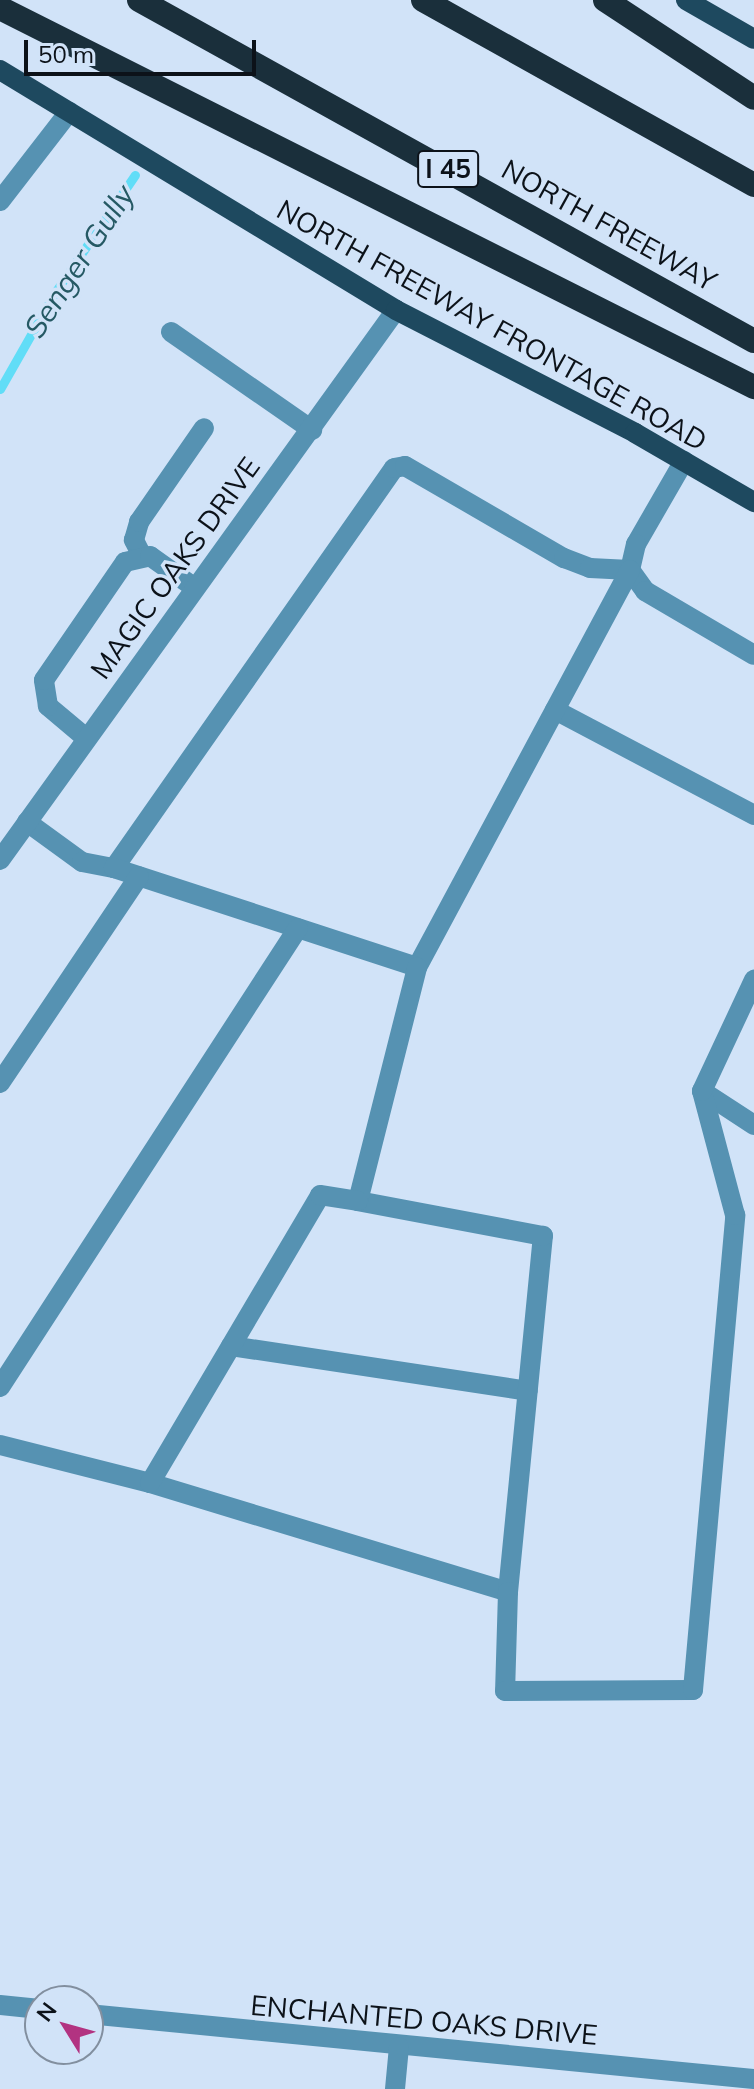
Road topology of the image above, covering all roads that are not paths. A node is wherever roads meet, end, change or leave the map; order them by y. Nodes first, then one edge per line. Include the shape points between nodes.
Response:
1 (139, 0) edge
2 (423, 0) edge
3 (605, 0) edge
4 (686, 0) edge
5 (0, 8) edge
6 (754, 39) edge
7 (0, 70) edge
8 (754, 98) edge
9 (69, 112) junction
10 (754, 185) edge
11 (0, 201) edge
12 (396, 310) junction
13 (171, 332) dead end
14 (754, 341) edge
15 (754, 387) edge
16 (204, 428) dead end
17 (312, 430) junction
18 (684, 461) junction
19 (754, 502) edge
20 (141, 554) junction
21 (630, 570) junction
22 (195, 588) junction
23 (754, 655) edge
24 (555, 710) junction
25 (86, 738) junction
26 (754, 815) edge
27 (14, 828) edge
28 (0, 860) edge
29 (114, 868) junction
30 (139, 876) junction
31 (298, 928) junction
32 (417, 967) junction
33 (754, 980) edge
34 (747, 1014) edge
35 (0, 1083) edge
36 (702, 1091) junction
37 (754, 1125) edge
38 (358, 1201) junction
39 (231, 1346) junction
40 (0, 1387) edge
41 (528, 1391) junction
42 (0, 1445) edge
43 (150, 1483) junction
44 (508, 1592) junction
45 (0, 2005) edge
46 (24, 2007) edge
47 (104, 2016) edge
48 (399, 2047) junction
49 (754, 2079) edge
50 (395, 2089) edge

1 - 14 highway, NORTH FREEWAY / I 45
2 - 10 highway
3 - 8 highway
4 - 6 main road
5 - 15 highway
7 - 9 main road, NORTH FREEWAY FRONTAGE ROAD
9 - 11 street
9 - 12 main road, NORTH FREEWAY FRONTAGE ROAD
12 - 17 street, MAGIC OAKS DRIVE
12 - 18 main road, NORTH FREEWAY FRONTAGE ROAD
13 - 17 street
16 - 20 street via 139,522 134,540
17 - 22 street, MAGIC OAKS DRIVE
18 - 19 main road, NORTH FREEWAY FRONTAGE ROAD
18 - 21 street via 636,544
20 - 22 street
20 - 25 street via 125,562 44,680 48,706
21 - 23 street via 645,591
21 - 24 street
21 - 29 street via 590,568 564,558 405,466 394,468
22 - 25 street, MAGIC OAKS DRIVE
24 - 26 street
24 - 32 street
25 - 27 street, MAGIC OAKS DRIVE
27 - 28 street, MAGIC OAKS DRIVE
27 - 29 street via 82,862
29 - 30 street
30 - 31 street
30 - 35 street
31 - 32 street
31 - 40 street
32 - 38 street
33 - 34 street
34 - 36 street
36 - 37 street
36 - 44 street via 735,1215 693,1690 505,1691
38 - 39 street via 320,1195
38 - 41 street via 543,1236
39 - 41 street
39 - 43 street
41 - 44 street
42 - 43 street
43 - 44 street
45 - 46 street
47 - 48 street, ENCHANTED OAKS DRIVE
48 - 49 street, ENCHANTED OAKS DRIVE
48 - 50 street

